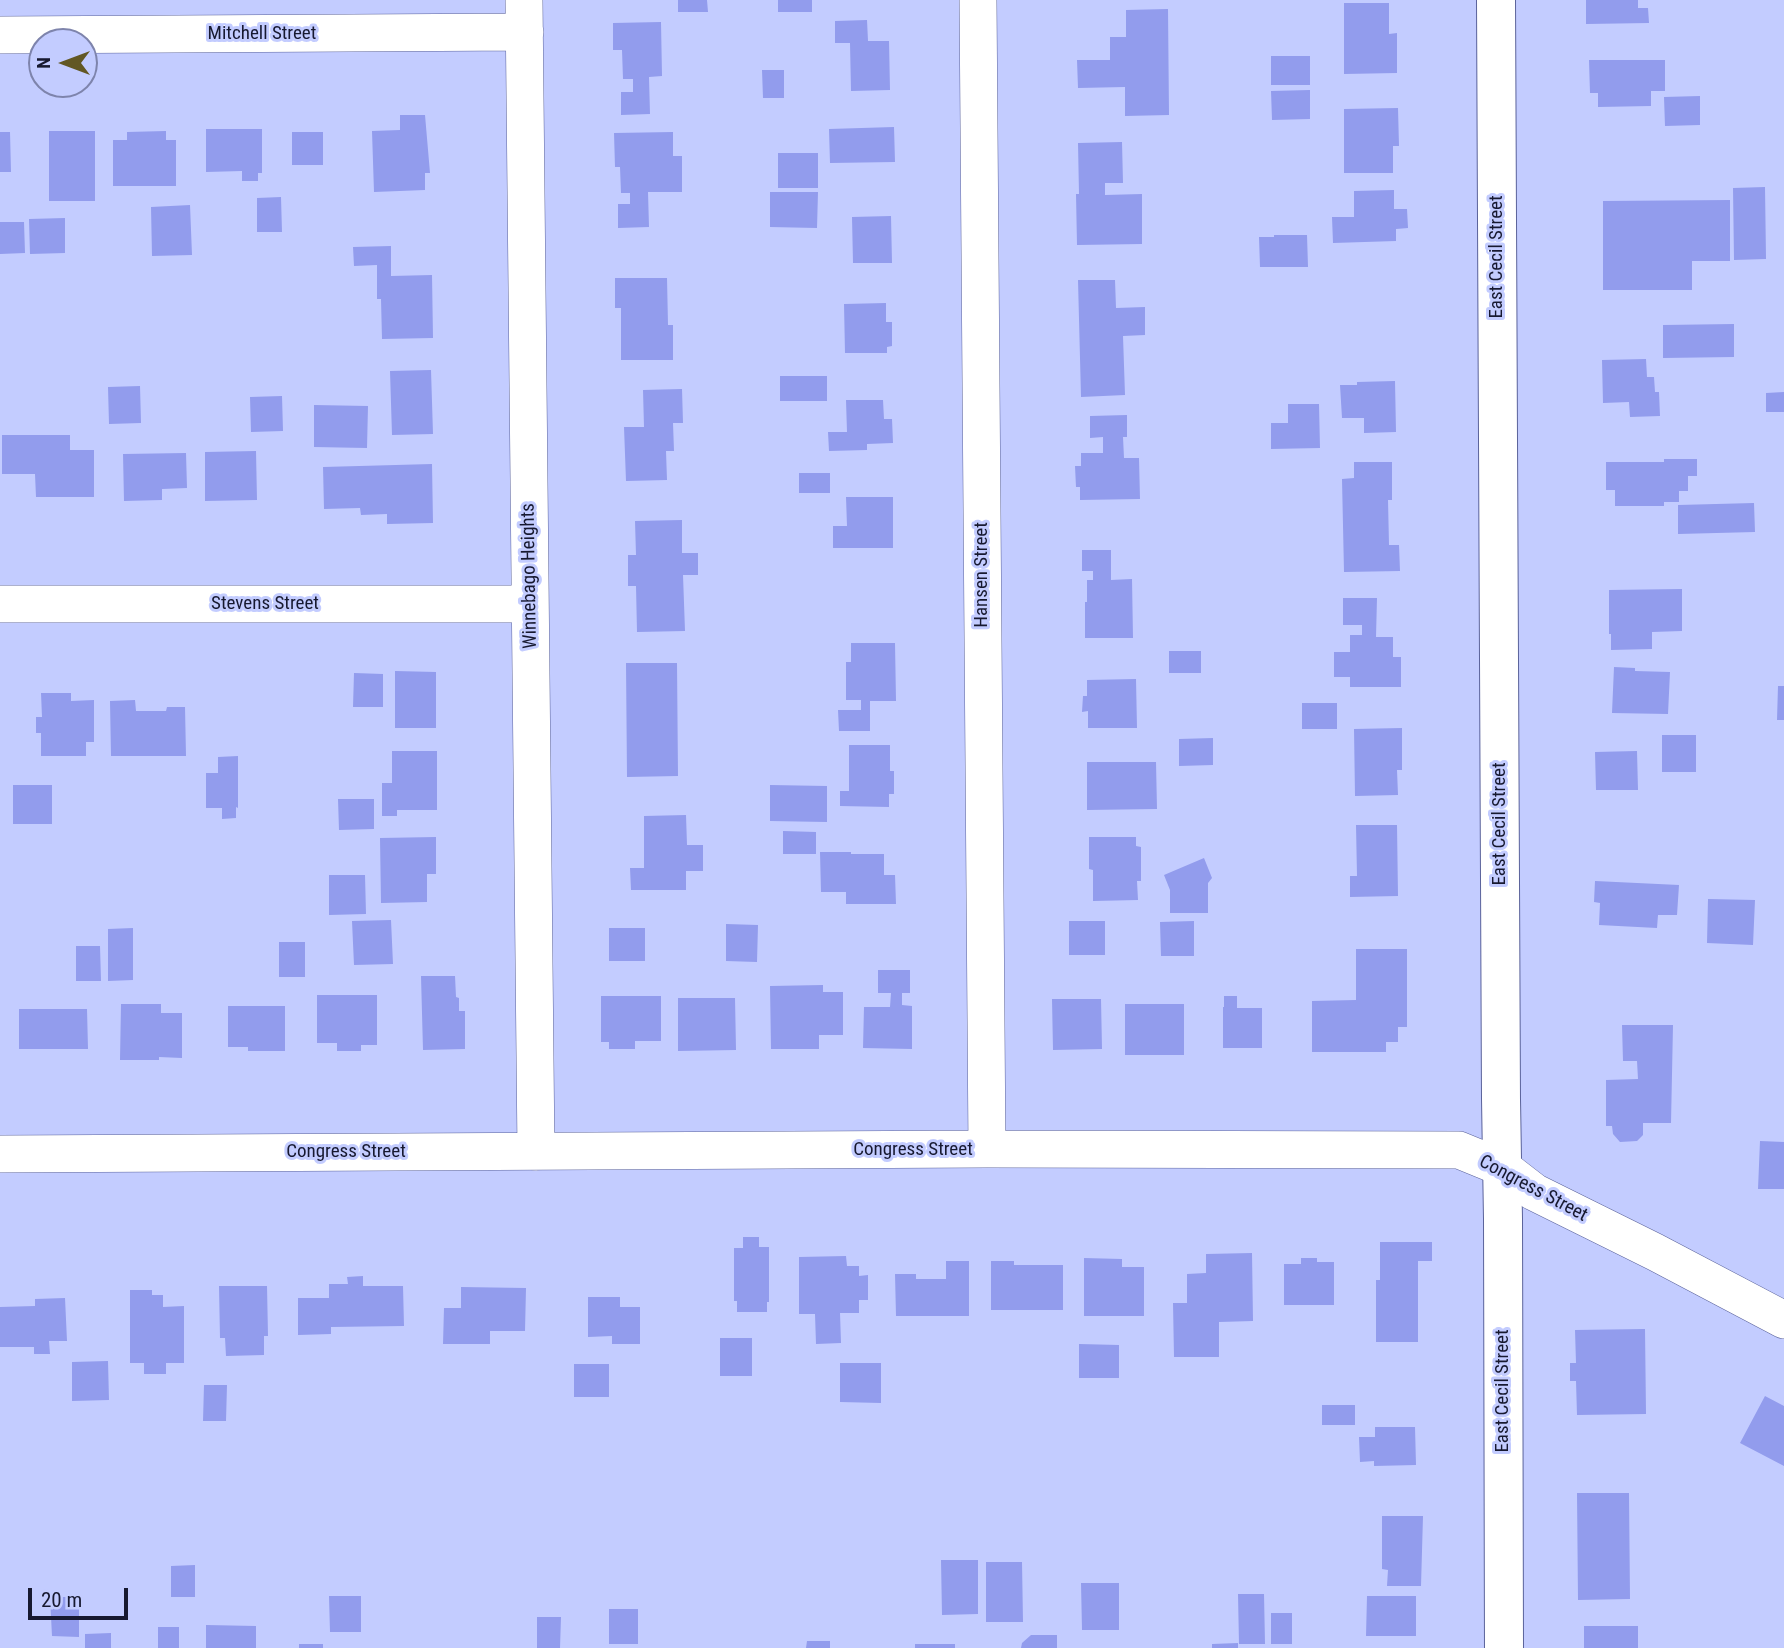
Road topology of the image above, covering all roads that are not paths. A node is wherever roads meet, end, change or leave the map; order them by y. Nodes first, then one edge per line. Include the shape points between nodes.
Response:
1 (978, 0) edge
2 (1496, 0) edge
3 (525, 16) edge
4 (0, 35) edge
5 (0, 604) edge
6 (530, 604) junction
7 (987, 1149) junction
8 (536, 1152) junction
9 (0, 1154) edge
10 (1503, 1168) junction
11 (1784, 1320) edge
12 (1504, 1648) edge

1 - 7 street, Hansen Street
2 - 10 main road, East Cecil Street
3 - 4 street, Mitchell Street
3 - 6 street, Winnebago Heights
5 - 6 street, Stevens Street
6 - 8 street, Winnebago Heights
7 - 8 street, Congress Street
7 - 10 street, Congress Street via 1459,1150
8 - 9 street, Congress Street
10 - 11 street, Congress Street via 1534,1192
10 - 12 main road, East Cecil Street

